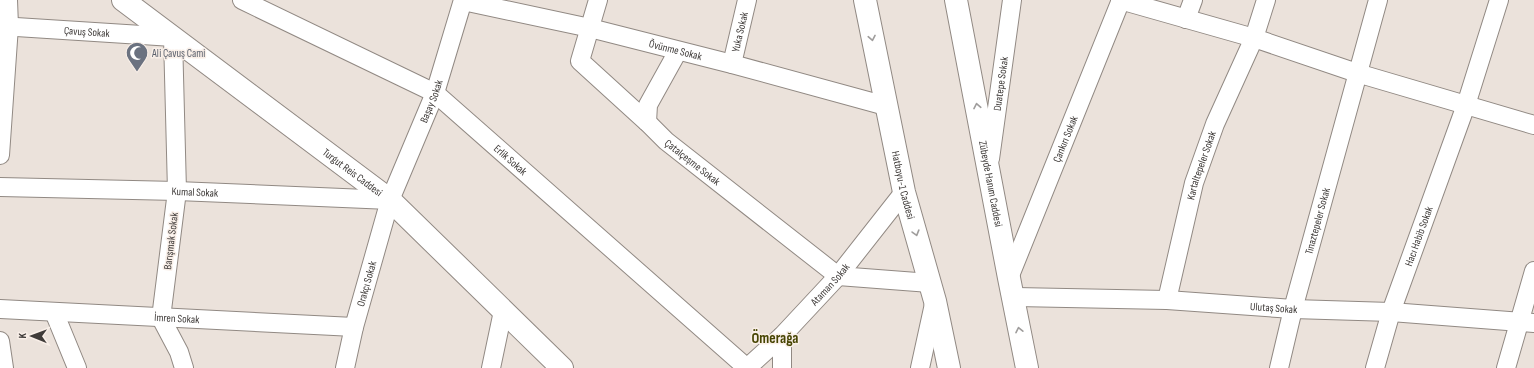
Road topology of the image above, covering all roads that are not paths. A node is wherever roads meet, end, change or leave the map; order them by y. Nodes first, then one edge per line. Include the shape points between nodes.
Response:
1 (8, 0) edge
2 (123, 0) edge
3 (242, 0) edge
4 (598, 0) edge
5 (747, 0) edge
6 (865, 0) edge
7 (956, 0) edge
8 (1012, 0) edge
9 (1120, 0) edge
10 (1193, 0) edge
11 (1266, 0) edge
12 (1378, 0) edge
13 (1499, 0) edge
14 (463, 1) edge
15 (1186, 19) junction
16 (4, 26) edge
17 (590, 28) junction
18 (173, 37) junction
19 (1254, 38) junction
20 (678, 51) junction
21 (732, 64) junction
22 (1357, 73) junction
23 (435, 93) junction
24 (1466, 105) junction
25 (886, 106) junction
26 (647, 122) junction
27 (1534, 126) edge
28 (0, 155) edge
29 (989, 168) junction
30 (0, 187) edge
31 (177, 191) junction
32 (904, 192) junction
33 (390, 200) junction
34 (1534, 271) edge
35 (838, 276) junction
36 (1010, 287) junction
37 (933, 292) junction
38 (1167, 300) junction
39 (0, 309) edge
40 (1293, 309) junction
41 (503, 311) junction
42 (54, 312) junction
43 (1391, 312) junction
44 (161, 318) junction
45 (1527, 322) edge
46 (354, 328) junction
47 (782, 336) junction
48 (0, 341) edge
49 (4, 368) edge
50 (77, 368) edge
51 (184, 368) edge
52 (345, 368) edge
53 (491, 368) edge
54 (562, 368) edge
55 (747, 368) edge
56 (782, 368) edge
57 (920, 368) edge
58 (949, 368) edge
59 (1027, 368) edge
60 (1279, 368) edge
61 (1375, 368) edge
62 (1506, 368) edge

1 - 16 street
2 - 18 main road, Turgut Reis Caddesi
3 - 23 street, Erlik Sokak
4 - 17 street
5 - 21 street, Yuka Sokak
6 -> 25 main road, Hatboyu-1 Caddesi
29 -> 7 main road, Zübeyde Hanım Caddesi
8 - 29 street, Duatepe Sokak
9 - 15 street
9 - 36 street, Çankırı Sokak
10 - 15 street
11 - 19 street, Kartaltepeler Sokak
12 - 22 street, Tınaztepeler Sokak
13 - 24 street, Hacı Habib Sokak
14 - 17 street, Övünme Sokak
14 - 23 street, Başay Sokak
15 - 19 street
16 - 18 street, Çavuş Sokak
16 - 28 street
17 - 20 street, Övünme Sokak
17 - 26 street, Çatalçeşme Sokak via 580,61
18 - 31 street, Barışmak Sokak
18 - 33 main road, Turgut Reis Caddesi
19 - 22 street
19 - 38 street, Kartaltepeler Sokak via 1215,124 1194,183
20 - 21 street, Övünme Sokak
20 - 26 street via 648,105
21 - 25 street, Övünme Sokak
22 - 24 street
22 - 40 street, Tınaztepeler Sokak
23 - 33 street, Başay Sokak
23 - 55 street, Erlik Sokak
24 - 27 street
24 - 43 street, Hacı Habib Sokak
25 - 32 main road, Hatboyu-1 Caddesi
26 - 35 street, Çatalçeşme Sokak via 666,141
29 - 36 main road, Zübeyde Hanım Caddesi
30 - 31 street, Kumal Sokak
31 - 33 street, Kumal Sokak
31 - 44 street, Barışmak Sokak
32 - 35 street, Ataman Sokak
32 -> 37 main road, Hatboyu-1 Caddesi
33 - 41 main road, Turgut Reis Caddesi
33 - 46 street, Orakçı Sokak
34 - 45 street
35 - 37 street
35 - 47 street, Ataman Sokak
36 - 38 street, Ulutaş Sokak
59 -> 36 main road, Zübeyde Hanım Caddesi
37 - 57 street
37 - 58 main road, Hatboyu-1 Caddesi
38 - 40 street, Ulutaş Sokak
39 - 42 street, İmren Sokak
40 - 43 street, Ulutaş Sokak
40 - 60 street, Tınaztepeler Sokak
41 - 53 street
41 - 54 main road, Turgut Reis Caddesi
42 - 44 street, İmren Sokak
42 - 50 street
43 - 45 street, Ulutaş Sokak
43 - 61 street, Hacı Habib Sokak
44 - 46 street, İmren Sokak
44 - 51 street via 179,352
45 - 62 street
46 - 52 street, Orakçı Sokak
47 - 55 street, Ataman Sokak
47 - 56 street
48 - 49 street

